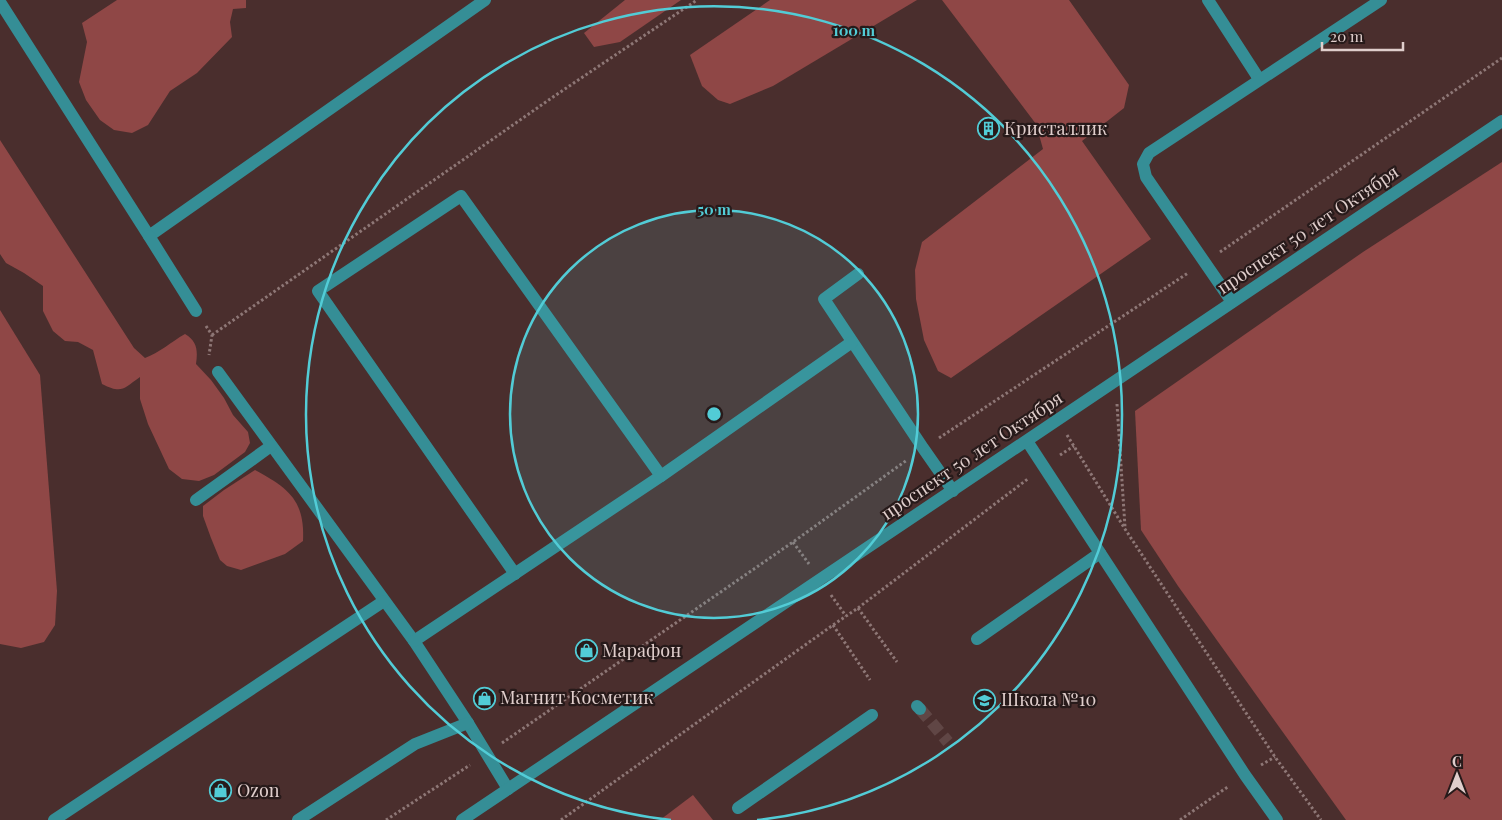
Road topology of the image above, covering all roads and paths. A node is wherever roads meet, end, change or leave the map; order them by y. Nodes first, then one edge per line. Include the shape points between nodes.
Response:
1 (485, 0) edge
2 (697, 0) edge
3 (1208, 0) edge
4 (1381, 0) edge
5 (0, 2) edge
6 (1259, 79) junction
7 (1502, 121) edge
8 (149, 236) junction
9 (858, 274) dead end
10 (1232, 302) junction
11 (196, 311) dead end
12 (212, 335) dead end
13 (852, 342) junction
14 (218, 372) dead end
15 (1116, 381) junction
16 (1058, 420) junction
17 (1027, 441) junction
18 (271, 446) junction
19 (1074, 446) junction
20 (1044, 466) junction
21 (661, 476) junction
22 (953, 491) junction
23 (196, 500) dead end
24 (1125, 529) junction
25 (1100, 553) junction
26 (515, 574) junction
27 (384, 601) junction
28 (858, 608) junction
29 (833, 625) junction
30 (978, 639) dead end
31 (414, 641) junction
32 (897, 662) dead end
33 (870, 680) dead end
34 (872, 715) dead end
35 (468, 722) junction
36 (508, 789) junction
37 (738, 808) dead end
38 (54, 820) edge
39 (298, 820) edge
40 (462, 820) edge
41 (561, 820) edge
42 (1277, 820) edge
43 (1321, 820) edge

1 - 8 street
2 - 12 path
3 - 6 street
4 - 6 street
5 - 8 street
6 - 10 street via 1149,153 1143,164 1146,177
7 - 10 street, проспект 50 лет Октября
8 - 11 street
9 - 13 street via 824,299
10 - 15 street, проспект 50 лет Октября
13 - 21 street
13 - 22 street
14 - 18 street
15 - 16 street, проспект 50 лет Октября
15 - 24 path
16 - 17 street, проспект 50 лет Октября
16 - 19 path
17 - 20 street
17 - 22 street, проспект 50 лет Октября
18 - 23 street
18 - 27 street
19 - 20 path
19 - 24 path
20 - 25 street
20 - 28 path
21 - 26 street
21 - 26 street via 460,196 318,291
22 - 36 street, проспект 50 лет Октября
24 - 43 path via 1275,758
25 - 30 street
25 - 42 street
26 - 31 street
27 - 31 street
27 - 38 street
28 - 29 path
28 - 32 path
29 - 33 path
29 - 41 path
31 - 35 street
34 - 37 street
35 - 36 street
35 - 39 street via 415,744
36 - 40 street, проспект 50 лет Октября

